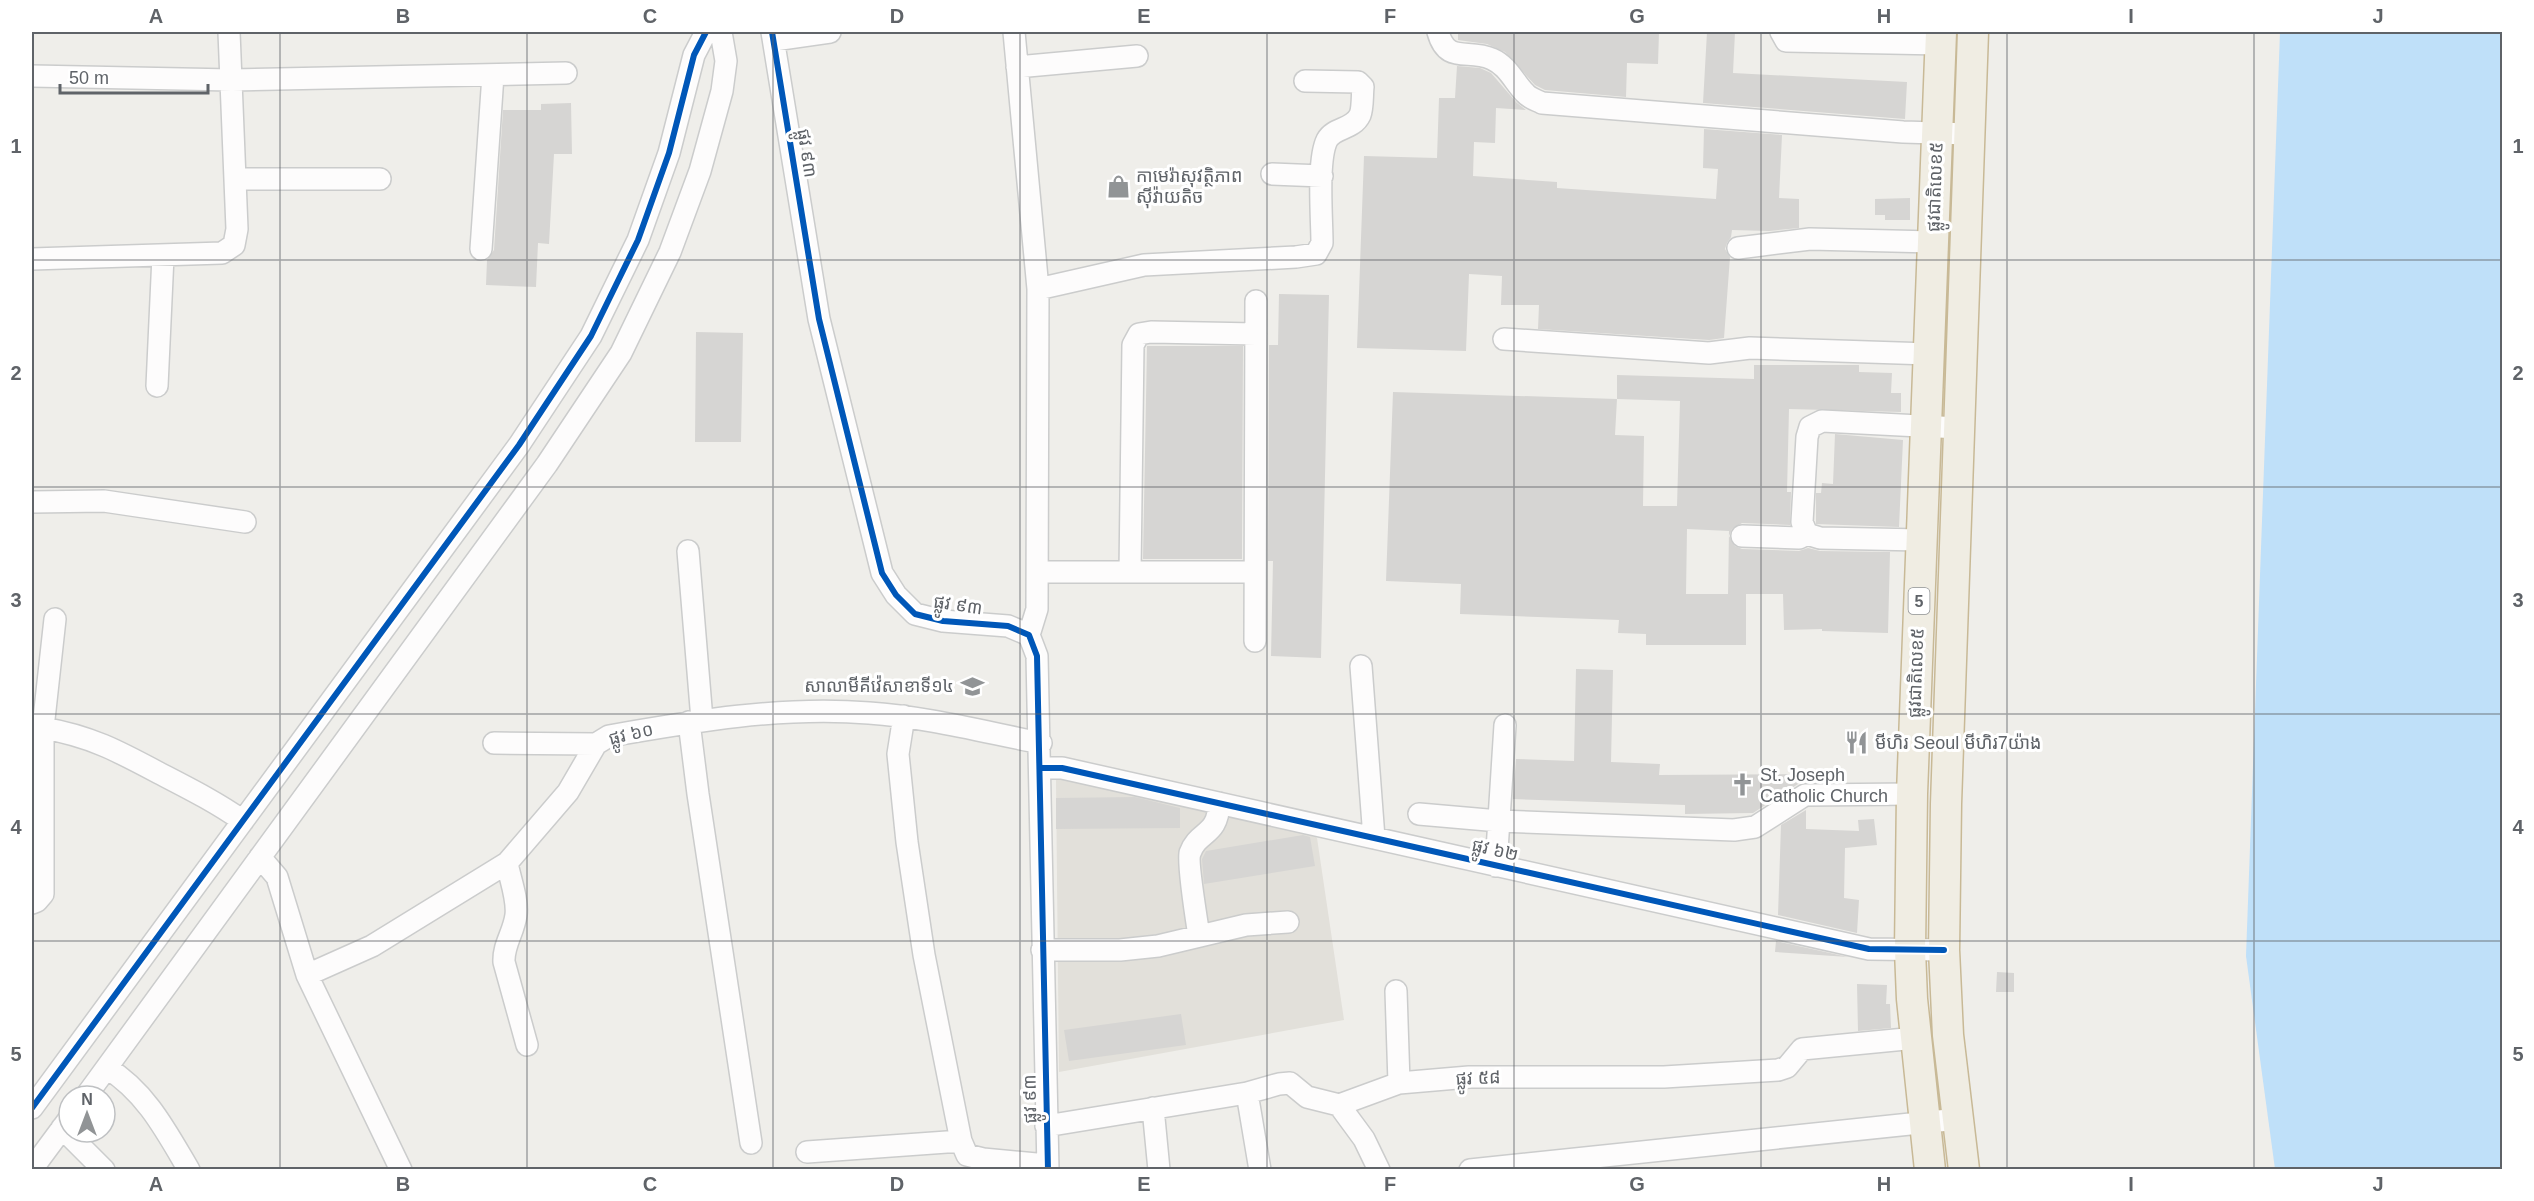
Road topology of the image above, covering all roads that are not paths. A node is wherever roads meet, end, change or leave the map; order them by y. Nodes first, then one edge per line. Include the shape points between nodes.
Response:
1 (229, 32) edge
2 (706, 32) edge
3 (721, 32) edge
4 (830, 32) edge
5 (1014, 32) edge
6 (1438, 32) edge
7 (1781, 32) edge
8 (1973, 32) edge
9 (773, 36) edge
10 (1887, 38) edge
11 (1941, 38) edge
12 (1137, 57) dead end
13 (1017, 67) junction
14 (566, 73) dead end
15 (493, 75) junction
16 (32, 76) edge
17 (232, 80) junction
18 (1305, 81) dead end
19 (1937, 132) junction
20 (1969, 134) junction
21 (1272, 174) dead end
22 (1322, 176) junction
23 (236, 179) junction
24 (380, 179) dead end
25 (1933, 242) junction
26 (1738, 248) dead end
27 (481, 249) dead end
28 (163, 256) junction
29 (32, 259) edge
30 (1038, 289) junction
31 (1256, 301) dead end
32 (1256, 334) junction
33 (1504, 339) dead end
34 (1929, 354) junction
35 (158, 386) dead end
36 (1926, 427) junction
37 (1959, 428) junction
38 (32, 502) edge
39 (245, 522) dead end
40 (1807, 534) junction
41 (1742, 536) dead end
42 (1921, 540) junction
43 (688, 551) dead end
44 (1038, 572) junction
45 (1130, 572) junction
46 (1254, 572) junction
47 (55, 619) dead end
48 (1029, 635) junction
49 (1255, 641) dead end
50 (1361, 666) dead end
51 (904, 716) junction
52 (696, 721) junction
53 (1505, 725) dead end
54 (43, 728) junction
55 (494, 743) dead end
56 (1041, 743) junction
57 (596, 744) junction
58 (1041, 768) junction
59 (1911, 795) junction
60 (1219, 803) junction
61 (1419, 814) dead end
62 (243, 821) junction
63 (1499, 821) junction
64 (1374, 838) junction
65 (260, 857) junction
66 (507, 863) junction
67 (1496, 866) junction
68 (32, 903) edge
69 (1288, 922) dead end
70 (1199, 936) junction
71 (1042, 950) junction
72 (1910, 950) junction
73 (1944, 950) junction
74 (307, 975) junction
75 (1396, 992) dead end
76 (1916, 1038) junction
77 (527, 1045) dead end
78 (107, 1068) junction
79 (1399, 1083) junction
80 (95, 1084) edge
81 (1247, 1093) junction
82 (1338, 1104) junction
83 (32, 1108) edge
84 (1153, 1108) junction
85 (1958, 1119) junction
86 (1925, 1122) junction
87 (1046, 1126) junction
88 (57, 1134) edge
89 (961, 1141) junction
90 (751, 1143) dead end
91 (82, 1144) edge
92 (807, 1152) dead end
93 (1048, 1167) edge
94 (32, 1169) edge
95 (104, 1170) edge
96 (189, 1170) edge
97 (401, 1170) edge
98 (1159, 1170) edge
99 (1260, 1170) edge
100 (1379, 1170) edge
101 (1470, 1170) edge
102 (1930, 1170) edge
103 (1964, 1170) edge

1 - 17 street
2 - 62 street via 694,55 669,153 638,240 591,336 519,445
3 - 65 street via 726,61 722,91 700,171 670,252 621,353 547,464
4 - 9 street
5 - 13 street
6 - 19 street via 1442,45 1449,51 1491,58 1510,73 1526,95 1542,103
7 - 10 street via 1786,41
8 - 20 highway, ផ្លូវជាតិលេខ៥ / 5
9 - 48 street, ផ្លូវ ៩៣ via 819,319 882,573 915,614 943,621 1008,626
10 - 11 street
11 - 19 highway, ផ្លូវជាតិលេខ៥ / 5
12 - 13 street
13 - 30 street
14 - 15 street
15 - 17 street
15 - 27 street
16 - 17 street
17 - 23 street
18 - 22 street via 1358,82 1363,87 1360,114 1352,125 1327,140
19 - 20 street
19 - 25 highway, ផ្លូវជាតិលេខ៥ / 5
20 - 37 highway, ផ្លូវជាតិលេខ៥ / 5
21 - 22 street
22 - 30 street via 1322,243 1316,254 1144,265
23 - 24 street
23 - 28 street via 234,245 222,253
25 - 26 street via 1810,239
25 - 34 highway, ផ្លូវជាតិលេខ៥ / 5
28 - 29 street
28 - 35 street
30 - 44 street
31 - 32 street
32 - 45 street via 1151,332 1139,334 1133,345
32 - 46 street
33 - 34 street via 1709,353 1750,348
34 - 36 highway, ផ្លូវជាតិលេខ៥ / 5
36 - 37 street
36 - 40 street via 1822,421 1810,427 1802,522
36 - 42 highway, ផ្លូវជាតិលេខ៥ / 5
37 - 73 highway, ផ្លូវជាតិលេខ៥ / 5
38 - 39 street via 105,501
40 - 41 street via 1799,538
40 - 42 street via 1820,538
42 - 59 highway, ផ្លូវជាតិលេខ៥ / 5
43 - 52 street
44 - 45 street
44 - 48 street via 1037,609
45 - 46 street
46 - 49 street
47 - 54 street
48 - 56 street, ផ្លូវ ៩៣ via 1037,656
50 - 64 street
51 - 52 street, ផ្លូវ ៦០ via 788,711
51 - 56 street, ផ្លូវ ៦០
51 - 89 street via 898,754 908,842 924,955
52 - 57 street, ផ្លូវ ៦០ via 609,736
52 - 90 street via 698,794
53 - 63 street
54 - 62 street via 100,742
54 - 68 street via 43,894
55 - 57 street
56 - 58 street, ផ្លូវ ៩៣
57 - 66 street, ផ្លូវ ៦០ via 568,792
58 - 60 street, ផ្លូវ ៦២ via 1062,768
58 - 71 street, ផ្លូវ ៩៣
59 - 63 street via 1805,795 1755,827 1734,830
59 - 72 highway, ផ្លូវជាតិលេខ៥ / 5
60 - 64 street, ផ្លូវ ៦២
60 - 70 street via 1219,819 1189,854
61 - 63 street
62 - 83 street
63 - 67 street
64 - 67 street, ផ្លូវ ៦២
65 - 74 street via 277,876
65 - 78 street
66 - 74 street, ផ្លូវ ៦០ via 372,946
66 - 77 street via 516,911 504,962
67 - 72 street, ផ្លូវ ៦២ via 1869,949
69 - 70 street via 1246,925
70 - 71 street via 1120,950
71 - 87 street, ផ្លូវ ៩៣
72 - 73 street, ផ្លូវ ៦២
72 - 76 highway, ផ្លូវជាតិលេខ៥ / 5
73 - 85 highway, ផ្លូវជាតិលេខ៥ / 5
74 - 97 street
75 - 79 street
76 - 79 street, ផ្លូវ ៥៨ via 1802,1049 1787,1067 1749,1072 1664,1077 1469,1077
76 - 86 highway, ផ្លូវជាតិលេខ៥ / 5
78 - 80 street
78 - 96 street via 151,1107
79 - 82 street, ផ្លូវ ៥៨
81 - 82 street via 1290,1083 1307,1097
81 - 84 street
81 - 99 street
82 - 100 street via 1364,1139
84 - 87 street
84 - 98 street
85 - 86 street
85 - 103 highway, ផ្លូវជាតិលេខ៥ / 5
86 - 101 street
86 - 102 highway, ផ្លូវជាតិលេខ៥ / 5
87 - 93 street, ផ្លូវ ៩៣
88 - 94 street
89 - 92 street
89 - 93 street via 967,1155
91 - 95 street

